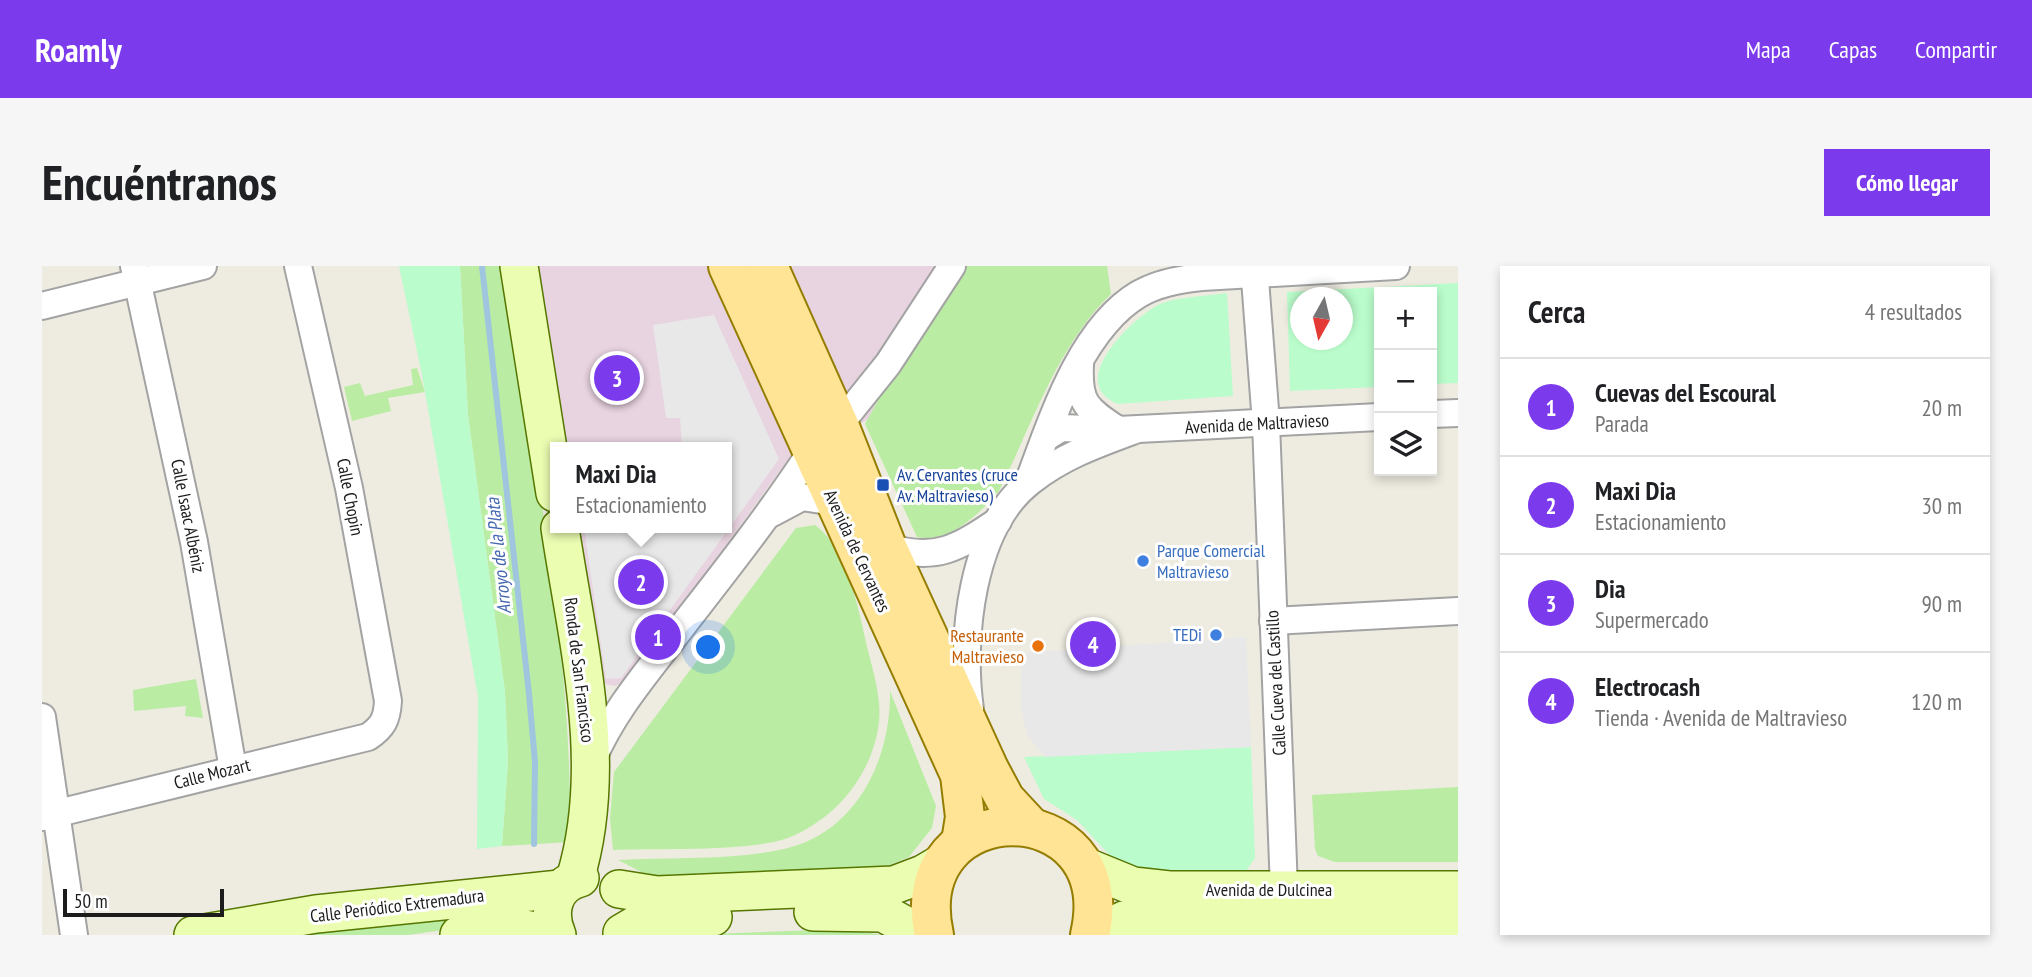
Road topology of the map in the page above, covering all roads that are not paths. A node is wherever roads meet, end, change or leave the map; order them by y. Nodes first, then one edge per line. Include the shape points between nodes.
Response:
1 (203, 266) edge
2 (298, 266) edge
3 (519, 266) edge
4 (728, 266) edge
5 (768, 266) edge
6 (952, 266) edge
7 (1396, 266) edge
8 (1254, 269) edge
9 (137, 275) edge
10 (42, 306) edge
11 (1080, 359) junction
12 (1458, 413) edge
13 (1437, 414) edge
14 (1374, 417) edge
15 (1266, 423) junction
16 (839, 425) junction
17 (1127, 430) junction
18 (1045, 438) junction
19 (811, 452) junction
20 (550, 461) edge
21 (1028, 483) junction
22 (834, 502) junction
23 (770, 514) junction
24 (998, 521) junction
25 (561, 533) edge
26 (887, 547) junction
27 (1458, 611) edge
28 (1273, 621) junction
29 (643, 677) junction
30 (586, 702) junction
31 (42, 717) edge
32 (381, 729) joint
33 (972, 732) junction
34 (591, 764) junction
35 (233, 769) junction
36 (49, 815) edge
37 (1031, 827) junction
38 (951, 852) junction
39 (1084, 866) junction
40 (589, 884) junction
41 (1284, 890) junction
42 (1458, 890) edge
43 (1458, 920) edge
44 (621, 934) edge
45 (74, 935) edge
46 (192, 935) edge
47 (459, 935) edge
48 (557, 935) edge
49 (923, 935) edge
50 (934, 935) edge
51 (1092, 935) edge

1 - 9 street
2 - 32 street, Calle Chopin via 346,476 388,701
3 - 20 main road
4 - 19 main road, Avenida de Cervantes
5 - 16 main road, Avenida de Cervantes
6 - 16 street via 888,364
7 - 8 street, Avenida de Maltravieso
8 - 11 street, Avenida de Maltravieso via 1173,280 1139,294 1110,317
8 - 15 street, Calle Cueva del Castillo
9 - 10 street
9 - 35 street, Calle Isaac Albéniz via 194,542
11 - 17 street via 1079,392 1090,411
11 - 18 street, Avenida de Maltravieso
12 - 13 street
14 - 15 street, Avenida de Maltravieso
15 - 17 street, Avenida de Maltravieso
15 - 28 street, Calle Cueva del Castillo
16 - 26 main road, Avenida de Cervantes
17 - 18 street, Avenida de Maltravieso via 1061,428
17 - 21 street, Avenida de Maltravieso via 1069,455
18 - 21 street, Avenida de Maltravieso
19 - 22 main road, Avenida de Cervantes
19 - 23 street
21 - 24 street, Avenida de Maltravieso
22 - 23 street via 802,497
22 - 38 main road, Avenida de Cervantes via 960,775 965,817
23 - 29 street
24 - 26 street, Avenida de Maltravieso via 944,552 914,555
24 - 33 street, Avenida de Maltravieso via 971,593 967,680
25 - 30 main road, Ronda de San Francisco
26 - 33 main road, Avenida de Cervantes
27 - 28 street
28 - 41 street, Calle Cueva del Castillo
29 - 30 street via 627,695
29 - 34 street via 601,739
30 - 34 main road, Ronda de San Francisco
31 - 36 street
32 - 35 street, Calle Mozart via 368,737
33 - 37 main road, Avenida de Cervantes via 1005,799
34 - 40 main road, Ronda de San Francisco
35 - 36 street, Calle Mozart
36 - 45 street
37 - 38 main road via 1012,824 985,829
37 - 39 main road via 1063,841
38 - 40 main road, Calle Periódico Extremadura via 923,874 894,885 657,895
38 - 50 main road, Avenida de Cervantes via 932,888
39 - 41 main road, Avenida de Dulcinea via 1133,886
39 - 51 main road via 1093,884 1096,911
40 - 44 main road, Ronda de San Francisco via 626,908
40 - 46 main road, Calle Periódico Extremadura via 316,914
40 - 48 main road, Ronda de San Francisco via 552,912
41 - 42 main road, Avenida de Dulcinea
43 - 51 main road, Avenida de Dulcinea via 1169,917 1124,920
44 - 49 main road via 639,923 670,919 850,910 883,913
47 - 48 main road, Calle Periódico Extremadura via 519,928

